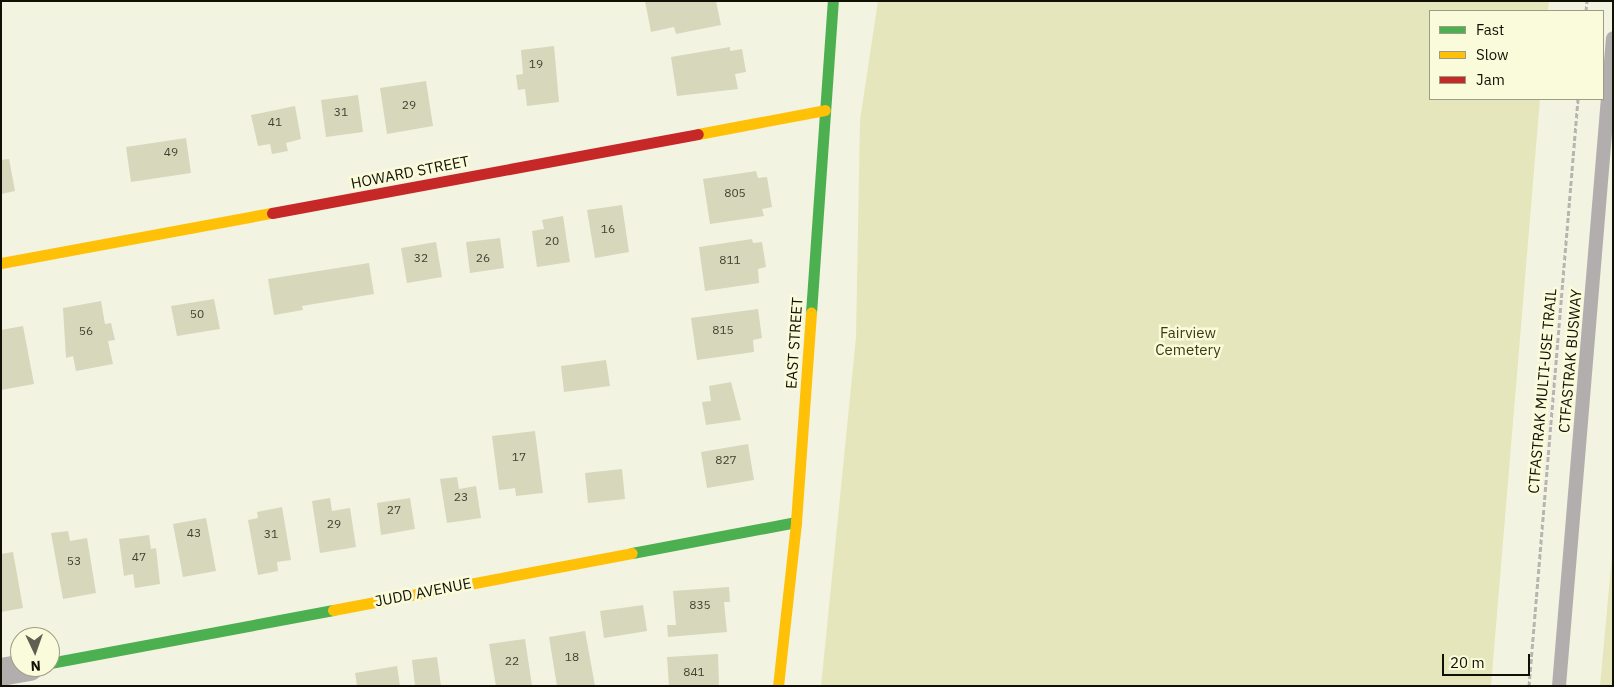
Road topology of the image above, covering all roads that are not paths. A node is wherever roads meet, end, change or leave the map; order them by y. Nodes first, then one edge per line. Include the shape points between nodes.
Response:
1 (833, 1) edge
2 (1613, 38) edge
3 (825, 110) junction
4 (1, 263) edge
5 (796, 522) junction
6 (60, 661) edge
7 (778, 686) edge
8 (1559, 686) edge

1 - 3 street, EAST STREET
2 - 8 lane, CTFASTRAK BUSWAY
3 - 4 street, HOWARD STREET
3 - 5 street, EAST STREET
5 - 6 street, JUDD AVENUE
5 - 7 street, EAST STREET

